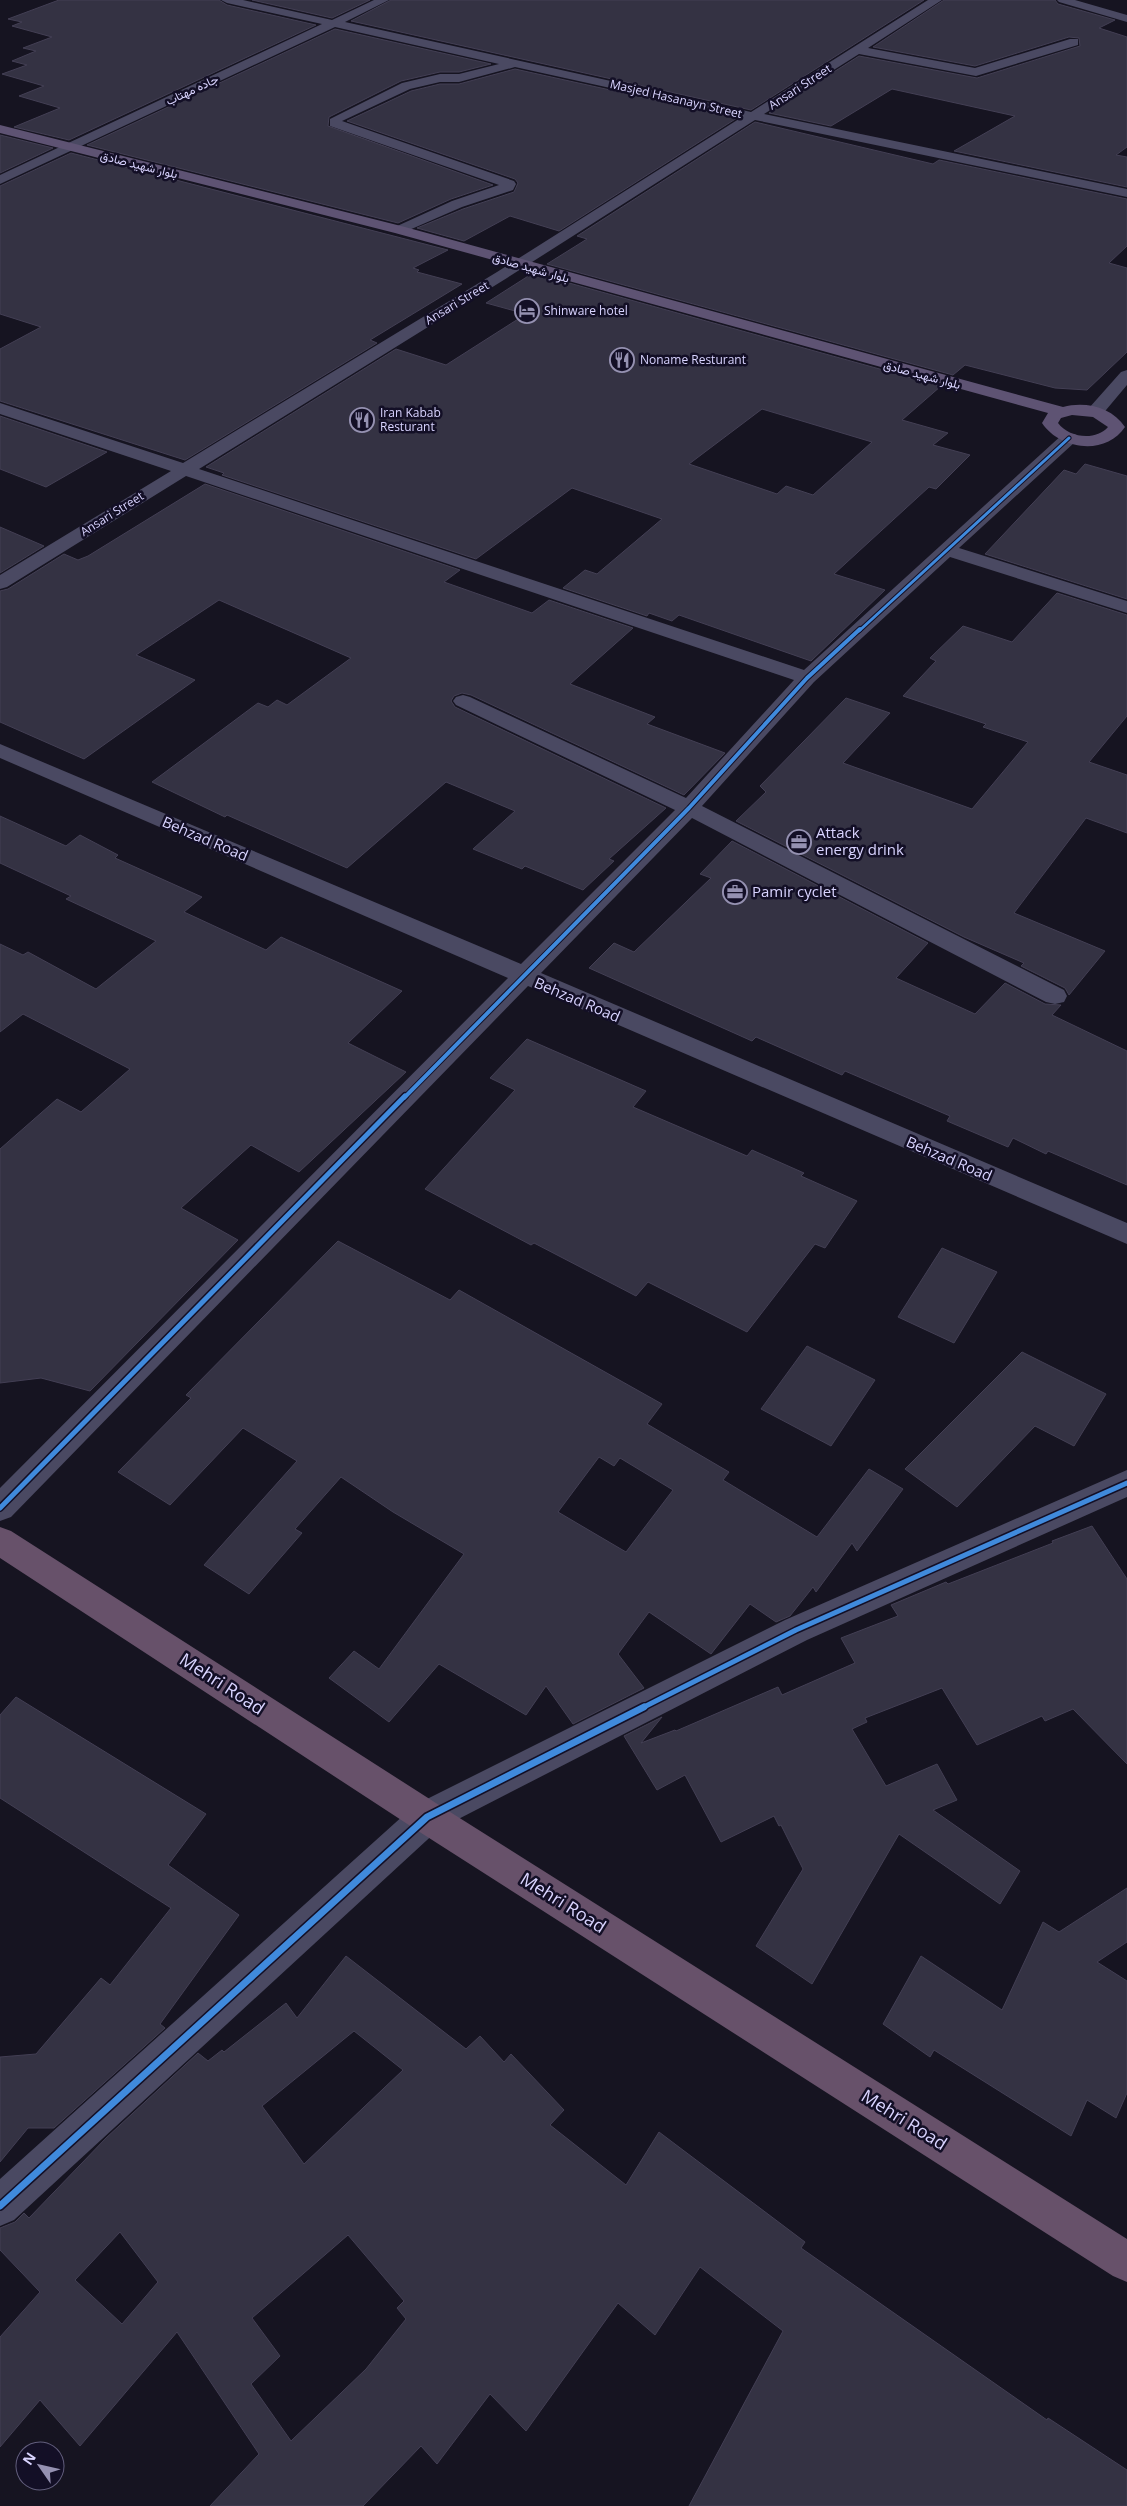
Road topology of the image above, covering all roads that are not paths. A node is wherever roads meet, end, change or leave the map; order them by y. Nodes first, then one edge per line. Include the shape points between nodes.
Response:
1 (226, 0) edge
2 (383, 0) edge
3 (936, 0) edge
4 (1063, 0) edge
5 (1127, 19) edge
6 (332, 24) junction
7 (1074, 42) dead end
8 (858, 50) junction
9 (516, 62) junction
10 (754, 116) junction
11 (0, 129) edge
12 (70, 148) junction
13 (29, 152) dead end
14 (48, 158) junction
15 (67, 163) dead end
16 (0, 180) edge
17 (1127, 193) edge
18 (400, 230) junction
19 (483, 270) dead end
20 (520, 273) junction
21 (502, 275) junction
22 (752, 343) dead end
23 (1127, 375) edge
24 (0, 408) edge
25 (1095, 412) junction
26 (1056, 418) junction
27 (1116, 432) edge
28 (1069, 438) junction
29 (1127, 445) edge
30 (186, 468) junction
31 (946, 550) junction
32 (0, 583) edge
33 (1127, 607) edge
34 (807, 678) junction
35 (463, 701) dead end
36 (0, 750) edge
37 (689, 808) junction
38 (525, 978) junction
39 (1054, 996) dead end
40 (1127, 1234) edge
41 (1127, 1483) edge
42 (0, 1508) edge
43 (0, 1541) edge
44 (427, 1817) junction
45 (0, 2206) edge
46 (1127, 2262) edge

1 - 6 street, Masjed Hasanayn Street
2 - 6 street, جاده مهتاب
3 - 8 street, Ansari Street
4 - 5 street
6 - 9 street, Masjed Hasanayn Street
6 - 12 street, جاده مهتاب
7 - 8 street via 976,72
8 - 10 street, Ansari Street
9 - 10 street, Masjed Hasanayn Street
9 - 18 street via 459,78 440,78 406,86 336,119 335,122 509,184 500,192 458,204
10 - 17 street, Masjed Hasanayn Street
10 - 20 street, Ansari Street
11 - 12 main road, بلوار شهید صادق
12 - 14 street, جاده مهتاب
12 - 18 main road, بلوار شهید صادق
13 - 14 main road
14 - 15 main road
14 - 16 street, جاده مهتاب
18 - 20 main road, بلوار شهید صادق
19 - 21 main road, بلوار شهید صادق
20 - 21 street, Ansari Street
20 - 26 main road, بلوار شهید صادق
21 - 30 street, Ansari Street
22 - 26 main road, بلوار شهید صادق
23 - 25 street
24 - 30 street
25 - 26 main road via 1083,410
25 - 27 main road via 1110,418
26 - 28 main road via 1056,431
27 - 28 main road via 1087,440
27 - 29 main road
28 - 31 street
30 - 32 street, Ansari Street
30 - 34 street
31 - 33 street
31 - 34 street
34 - 37 street
35 - 37 street
36 - 38 street, Behzad Road
37 - 38 street
37 - 39 street
38 - 40 street, Behzad Road
38 - 42 street
41 - 44 street via 796,1630
43 - 44 highway, Mehri Road
44 - 45 street
44 - 46 highway, Mehri Road

